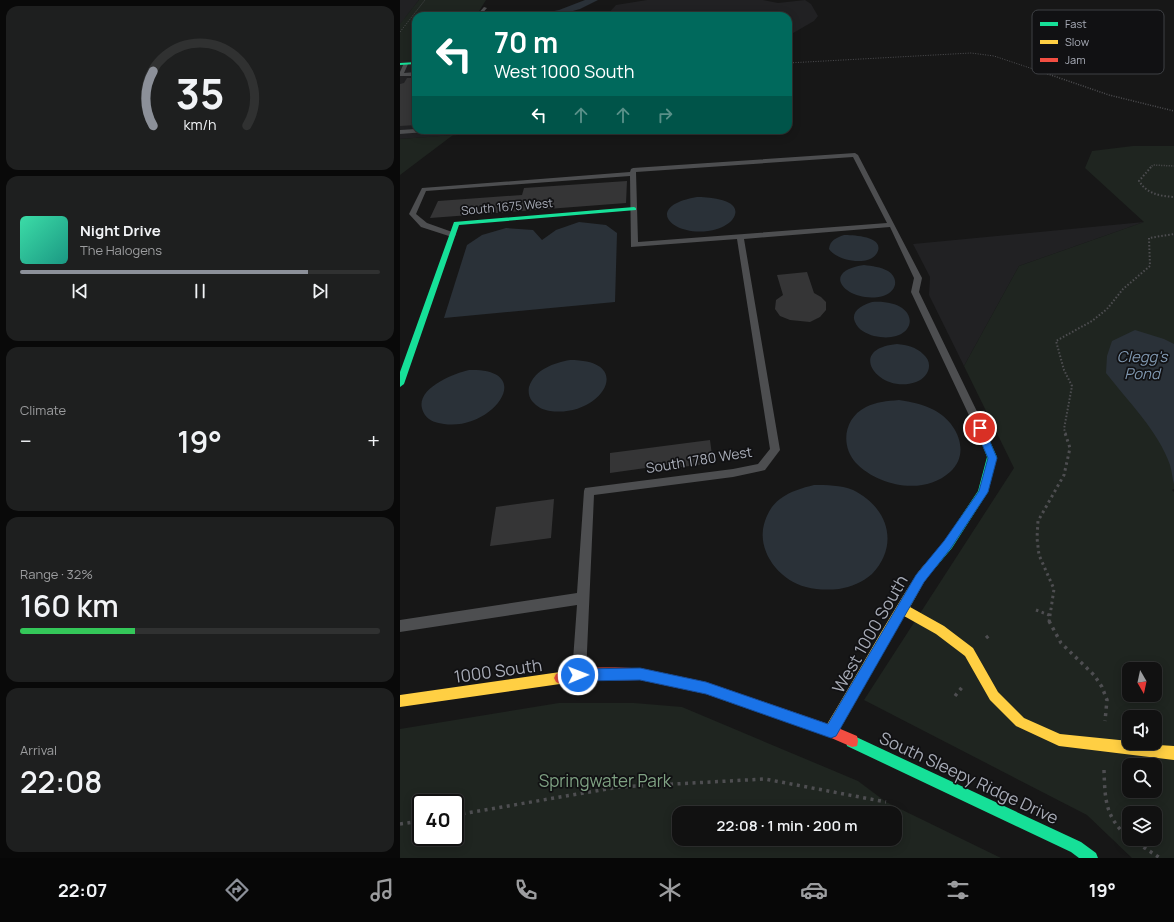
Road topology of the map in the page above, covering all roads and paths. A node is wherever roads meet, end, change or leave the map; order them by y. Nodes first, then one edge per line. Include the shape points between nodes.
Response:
1 (425, 0) edge
2 (485, 8) dead end
3 (416, 12) edge
4 (482, 12) edge
5 (412, 17) edge
6 (400, 32) edge
7 (792, 63) edge
8 (403, 64) edge
9 (1032, 69) edge
10 (412, 74) edge
11 (1047, 74) edge
12 (400, 75) edge
13 (1174, 111) edge
14 (412, 131) edge
15 (400, 132) edge
16 (1174, 166) edge
17 (634, 174) junction
18 (1174, 197) edge
19 (634, 209) junction
20 (892, 224) junction
21 (1174, 234) edge
22 (452, 235) junction
23 (740, 237) junction
24 (400, 384) edge
25 (980, 428) joint
26 (583, 598) junction
27 (902, 609) junction
28 (1036, 610) dead end
29 (1049, 615) junction
30 (400, 626) edge
31 (578, 675) junction
32 (400, 701) edge
33 (1104, 726) dead end
34 (831, 731) junction
35 (1174, 753) edge
36 (1104, 770) dead end
37 (886, 802) dead end
38 (464, 813) edge
39 (412, 822) edge
40 (400, 824) edge
41 (1122, 831) edge
42 (1142, 846) edge
43 (1091, 858) edge
44 (1160, 858) edge

1 - 3 path
2 - 4 lane
5 - 6 path
7 - 9 path via 958,53 994,56
8 - 12 lane
10 - 12 lane
11 - 13 path via 1109,95
14 - 15 lane
16 - 18 path via 1153,165 1139,181 1150,192 1159,196
17 - 19 lane
17 - 20 lane via 633,170 855,155
17 - 22 lane via 424,189 412,214 424,225
19 - 22 street, South 1675 West via 456,223
19 - 23 lane via 634,245
20 - 23 lane
20 - 25 lane via 918,278 915,292
21 - 29 path via 1160,234 1149,238 1150,266 1092,321 1056,341 1064,370 1072,386 1064,429 1070,448 1064,475 1038,521 1039,555 1054,590
22 - 24 street, South 1675 West
23 - 26 lane, South 1780 West via 776,450 761,467 733,473 589,491
25 - 27 street, West 1000 South via 992,458 983,492 948,545 920,579
26 - 30 lane
26 - 31 lane, South 1780 West
27 - 34 street, West 1000 South
27 - 35 street via 940,630 969,652 994,696 1020,722 1059,740
28 - 29 path
29 - 33 path via 1049,621 1061,643 1094,675 1102,687 1107,700
31 - 32 street, 1000 South
31 - 34 street, 1000 South via 640,674 706,688
34 - 43 street, South Sleepy Ridge Drive via 1076,846
36 - 41 path via 1105,802 1112,822
37 - 38 path via 765,779 619,787
39 - 40 path
42 - 44 path

